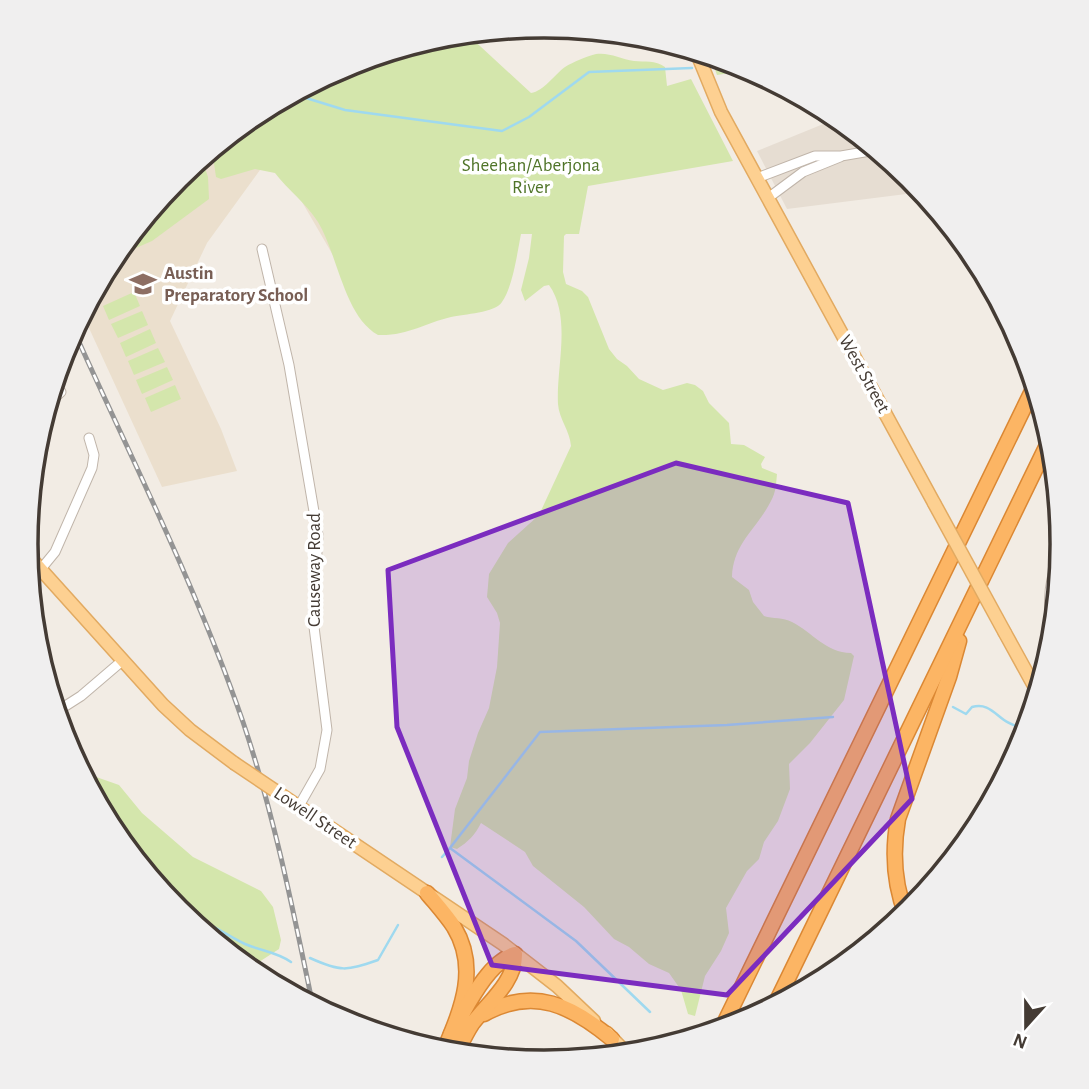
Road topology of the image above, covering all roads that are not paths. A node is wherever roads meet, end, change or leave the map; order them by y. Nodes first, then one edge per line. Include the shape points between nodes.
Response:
1 (701, 63) edge
2 (864, 152) edge
3 (841, 156) junction
4 (757, 178) junction
5 (768, 198) junction
6 (262, 249) dead end
7 (1029, 398) edge
8 (89, 438) dead end
9 (1042, 455) edge
10 (41, 569) joint
11 (969, 606) junction
12 (122, 661) junction
13 (1031, 681) edge
14 (65, 706) edge
15 (299, 806) junction
16 (427, 893) junction
17 (903, 901) edge
18 (515, 954) junction
19 (782, 991) edge
20 (729, 1015) edge
21 (475, 1021) junction
22 (451, 1034) junction
23 (612, 1039) junction
24 (448, 1041) edge
25 (462, 1044) edge
26 (618, 1045) edge

1 - 4 main road, West Street
2 - 3 street
3 - 4 street via 815,156
3 - 5 street via 803,172
4 - 5 main road, West Street
5 - 13 main road, West Street, bridge
6 - 15 street, Causeway Road via 289,365 318,535 312,611 327,730 320,769
7 - 20 highway
8 - 10 street via 92,468 55,552
9 - 11 highway
10 - 12 main road, Lowell Street
11 - 17 highway via 898,819 896,871
11 - 19 highway
12 - 14 street
12 - 15 main road, Lowell Street, bridge via 176,718 234,764
15 - 16 main road, Lowell Street
16 - 18 main road, Lowell Street
16 - 22 highway via 453,926 467,965 465,996
18 - 21 highway via 509,976
18 - 22 highway via 492,969
18 - 23 main road, Lowell Street via 557,986
21 - 23 highway via 498,1007 537,1000 580,1015
21 - 25 highway
22 - 24 highway
23 - 26 main road, Lowell Street

